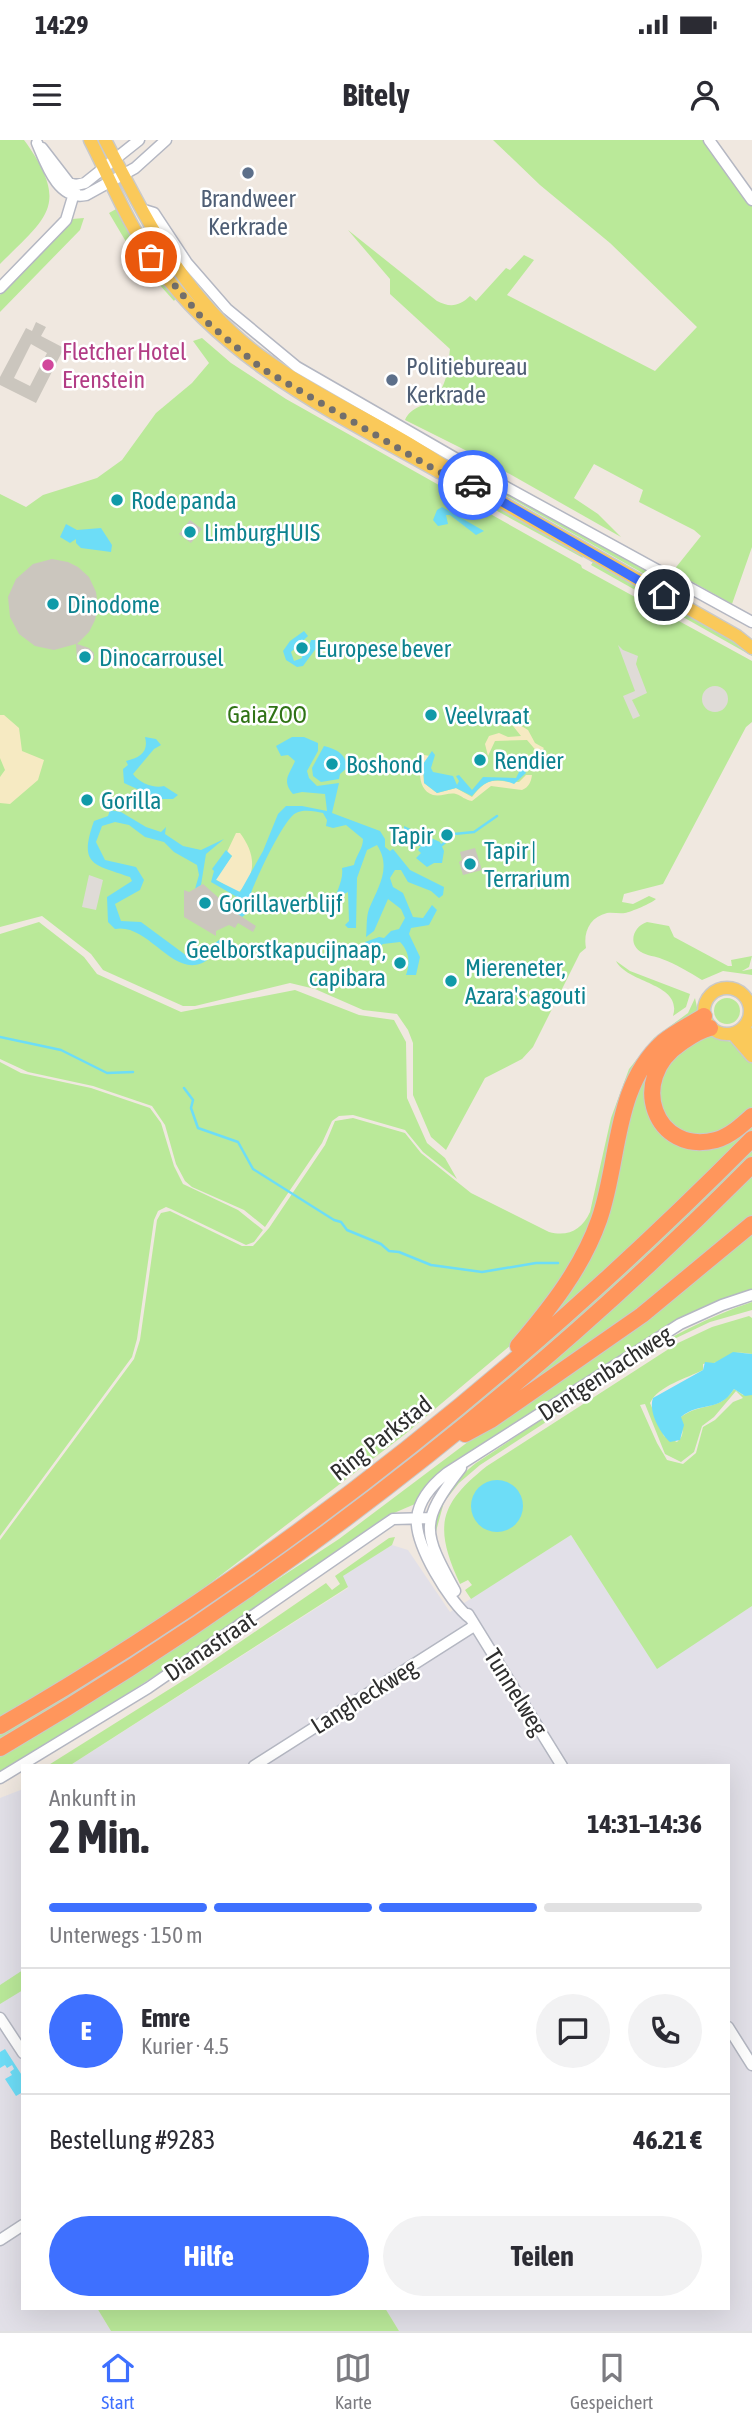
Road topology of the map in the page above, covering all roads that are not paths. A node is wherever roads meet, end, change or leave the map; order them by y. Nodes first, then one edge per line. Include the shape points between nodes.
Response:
1 (90, 140) edge
2 (105, 140) edge
3 (139, 140) edge
4 (166, 140) edge
5 (709, 140) edge
6 (36, 141) edge
7 (115, 160) junction
8 (104, 169) junction
9 (123, 175) junction
10 (109, 183) junction
11 (75, 191) junction
12 (752, 200) edge
13 (0, 288) edge
14 (388, 431) junction
15 (752, 622) edge
16 (737, 636) junction
17 (752, 642) edge
18 (752, 648) edge
19 (750, 1002) edge
20 (707, 1022) junction
21 (738, 1031) junction
22 (752, 1041) edge
23 (752, 1056) edge
24 (752, 1116) edge
25 (752, 1139) edge
26 (752, 1165) edge
27 (752, 1224) edge
28 (752, 1296) edge
29 (487, 1382) junction
30 (426, 1456) junction
31 (464, 1463) junction
32 (417, 1518) junction
33 (429, 1518) junction
34 (472, 1622) junction
35 (0, 1726) edge
36 (0, 1748) edge
37 (23, 1764) edge
38 (257, 1764) edge
39 (561, 1764) edge
40 (21, 1765) edge
41 (0, 1778) edge
42 (0, 2018) edge
43 (730, 2030) edge
44 (21, 2050) edge
45 (752, 2065) edge
46 (21, 2226) edge
47 (0, 2240) edge

1 - 8 main road
2 - 7 main road
3 - 7 street
4 - 9 street
5 - 12 street
6 - 11 street
7 - 8 street
7 - 9 main road
8 - 10 main road
8 - 11 street
9 - 10 street
9 - 14 main road via 176,268 230,332 301,383
10 - 11 street via 91,192
10 - 14 main road via 157,266 217,333 277,379
11 - 13 street via 66,219
14 - 15 street
14 - 16 main road via 468,483
16 - 17 main road
16 - 18 main road
19 - 20 main road via 736,990 718,990 707,998
19 - 21 main road
20 - 21 main road via 718,1033
20 - 24 highway via 657,1067 651,1088 656,1112 674,1133 701,1142 725,1136
20 - 29 highway via 663,1042 641,1069 627,1101 607,1193 588,1246 559,1296
21 - 22 main road
21 - 23 main road
25 - 29 highway, Ring Parkstad via 635,1253
26 - 30 highway, Ring Parkstad via 555,1350
27 - 30 highway via 604,1342 491,1420
28 - 31 street, Dentgenbachweg via 680,1324
29 - 35 highway, Ring Parkstad via 366,1479 208,1593
30 - 36 highway, Ring Parkstad via 245,1591
31 - 32 street, Dentgenbachweg via 434,1484
31 - 33 street, Dentgenbachweg
32 - 33 street
32 - 34 street, Tunnelweg via 430,1562 460,1611
32 - 37 street, Dianastraat via 393,1519 148,1688
33 - 34 street, Tunnelweg via 436,1554
34 - 38 street, Langheckweg
34 - 39 street, Tunnelweg
40 - 41 street, Dianastraat
42 - 44 street
43 - 45 street
46 - 47 street

